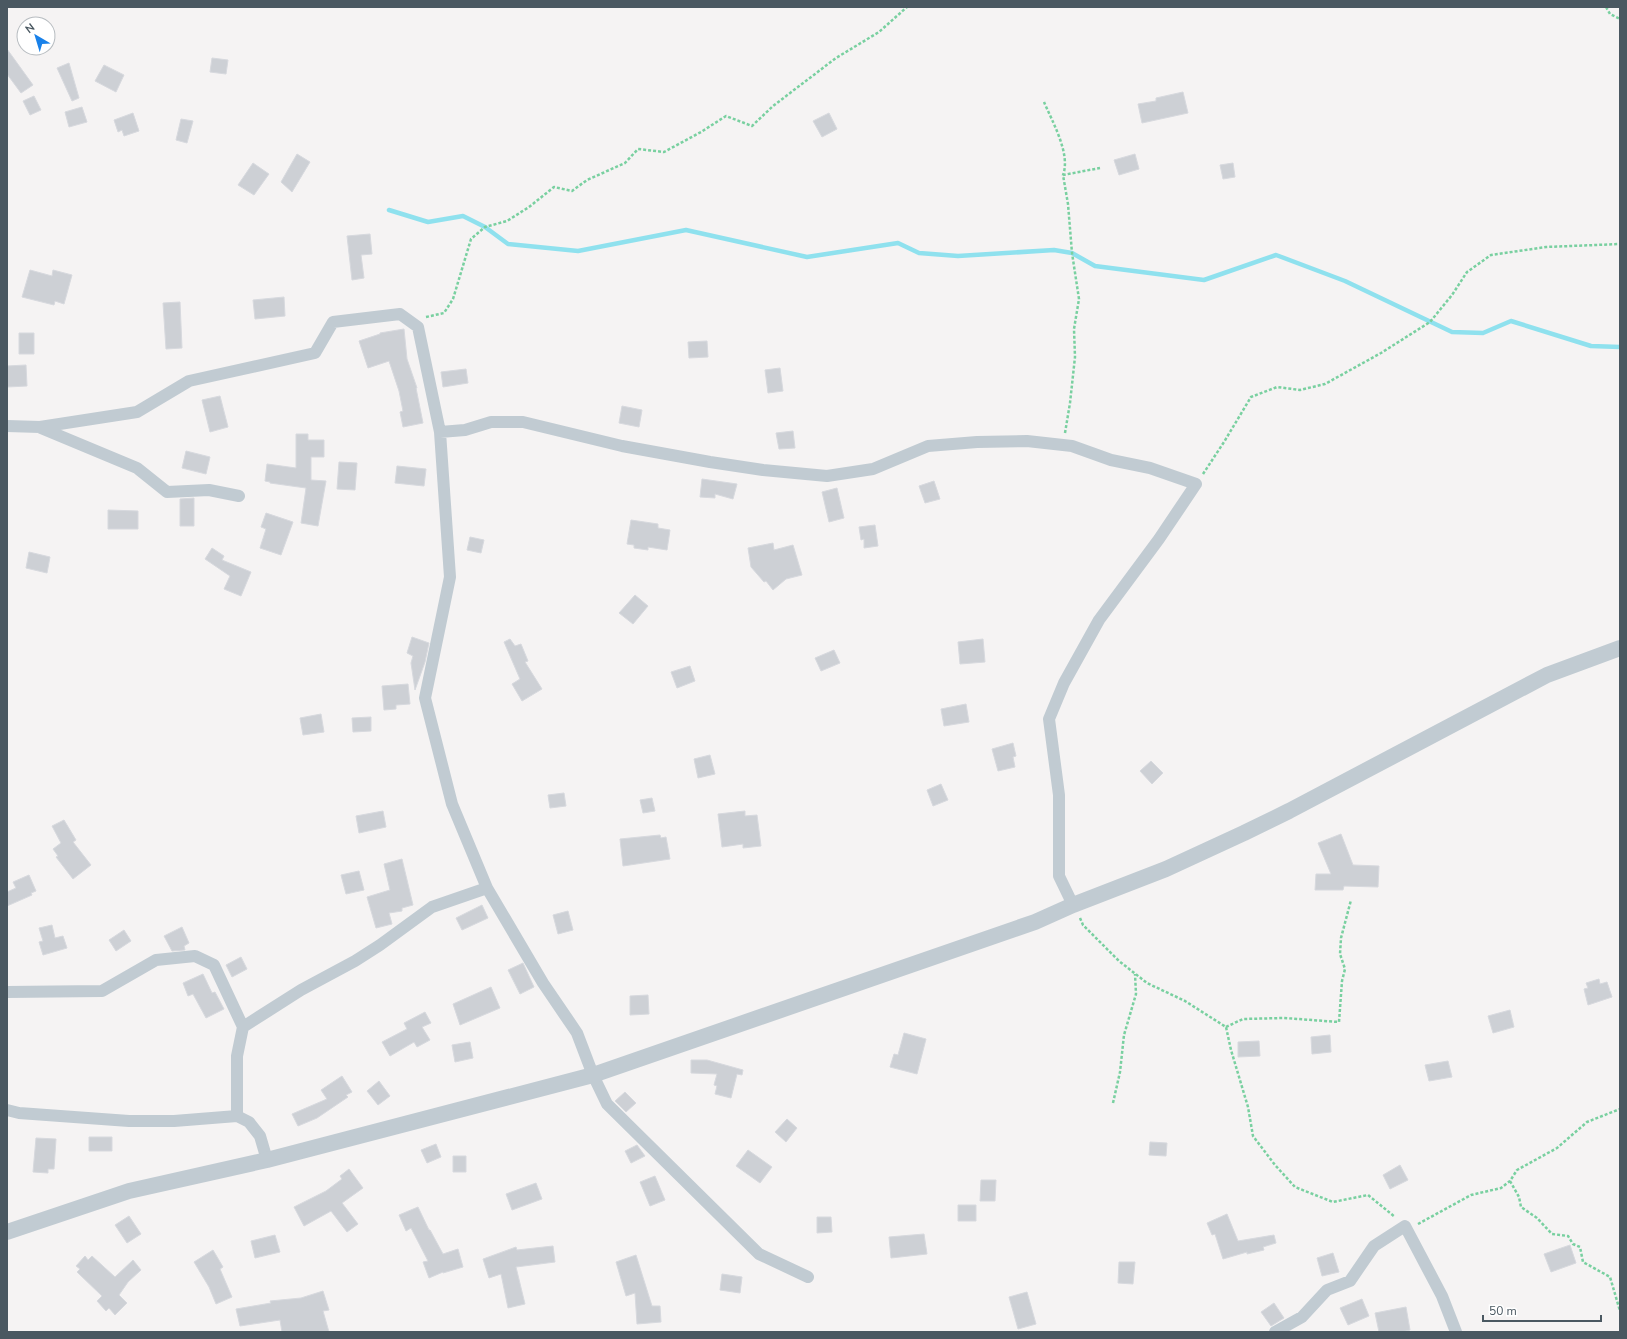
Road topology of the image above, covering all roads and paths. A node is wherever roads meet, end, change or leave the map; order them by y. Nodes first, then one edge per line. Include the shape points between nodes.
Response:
1 (907, 7) edge
2 (1606, 7) edge
3 (1620, 19) edge
4 (1044, 102) dead end
5 (1100, 168) dead end
6 (1063, 175) junction
7 (1620, 244) edge
8 (418, 327) junction
9 (7, 426) edge
10 (40, 427) junction
11 (440, 432) junction
12 (1063, 445) junction
13 (1196, 484) junction
14 (240, 496) dead end
15 (1620, 648) edge
16 (487, 888) junction
17 (1351, 900) dead end
18 (1073, 905) junction
19 (1134, 973) junction
20 (7, 992) edge
21 (1226, 1027) junction
22 (243, 1028) junction
23 (593, 1075) junction
24 (1114, 1103) dead end
25 (7, 1110) edge
26 (1620, 1110) edge
27 (237, 1116) junction
28 (267, 1160) junction
29 (1510, 1181) junction
30 (1405, 1226) junction
31 (7, 1232) edge
32 (808, 1277) dead end
33 (1620, 1311) edge
34 (1275, 1332) edge
35 (1456, 1332) edge

1 - 8 path via 879,32 836,58 773,106 752,126 726,116 664,152 638,149 625,162 587,180 572,192 554,187 507,222 485,227 471,239 453,299 444,313 425,317
2 - 3 path via 1610,14
4 - 6 path via 1062,145 1066,167
5 - 6 path
6 - 12 path via 1079,299 1074,329 1075,357 1070,403
7 - 13 path via 1546,247 1491,255 1467,272 1430,322 1381,353 1325,384 1300,390 1277,387 1251,397
8 - 10 street via 400,314 333,322 315,353 189,381 137,412
8 - 11 street
9 - 10 street
10 - 14 street via 137,468 167,492 209,490
11 - 12 street via 465,430 491,422 523,422 622,446 710,462 827,476 873,469 928,446 1027,441
11 - 16 street via 450,576 425,698 452,804
12 - 13 street via 1111,460 1150,468
13 - 18 street via 1099,620 1064,683 1049,719 1059,795 1059,876
15 - 18 street via 1547,675 1237,836 1166,869
16 - 22 street via 432,907 356,961 301,990
16 - 23 street via 543,983 577,1033
17 - 21 path via 1340,954 1345,969 1339,1022 1284,1018 1243,1019
18 - 19 path via 1083,925
18 - 23 street via 1034,922
19 - 21 path via 1147,984 1185,1001
19 - 24 path via 1136,994 1124,1035
20 - 22 street via 102,991 156,960 195,956 214,965
21 - 30 path via 1248,1107 1253,1136 1275,1166 1295,1187 1333,1202 1368,1194
22 - 27 street via 237,1056
23 - 28 street
23 - 32 street via 607,1104 759,1254
25 - 27 street via 129,1121 174,1121
26 - 29 path via 1587,1122 1557,1148 1517,1170
27 - 28 street via 249,1122 260,1136
28 - 31 street via 129,1191
29 - 30 path via 1500,1188 1471,1196 1419,1223
29 - 33 path via 1519,1197 1521,1207 1537,1218 1552,1234 1568,1236 1573,1244 1580,1247 1583,1262 1610,1277
30 - 34 street via 1374,1246 1350,1281 1328,1290 1302,1317
30 - 35 street via 1442,1296

